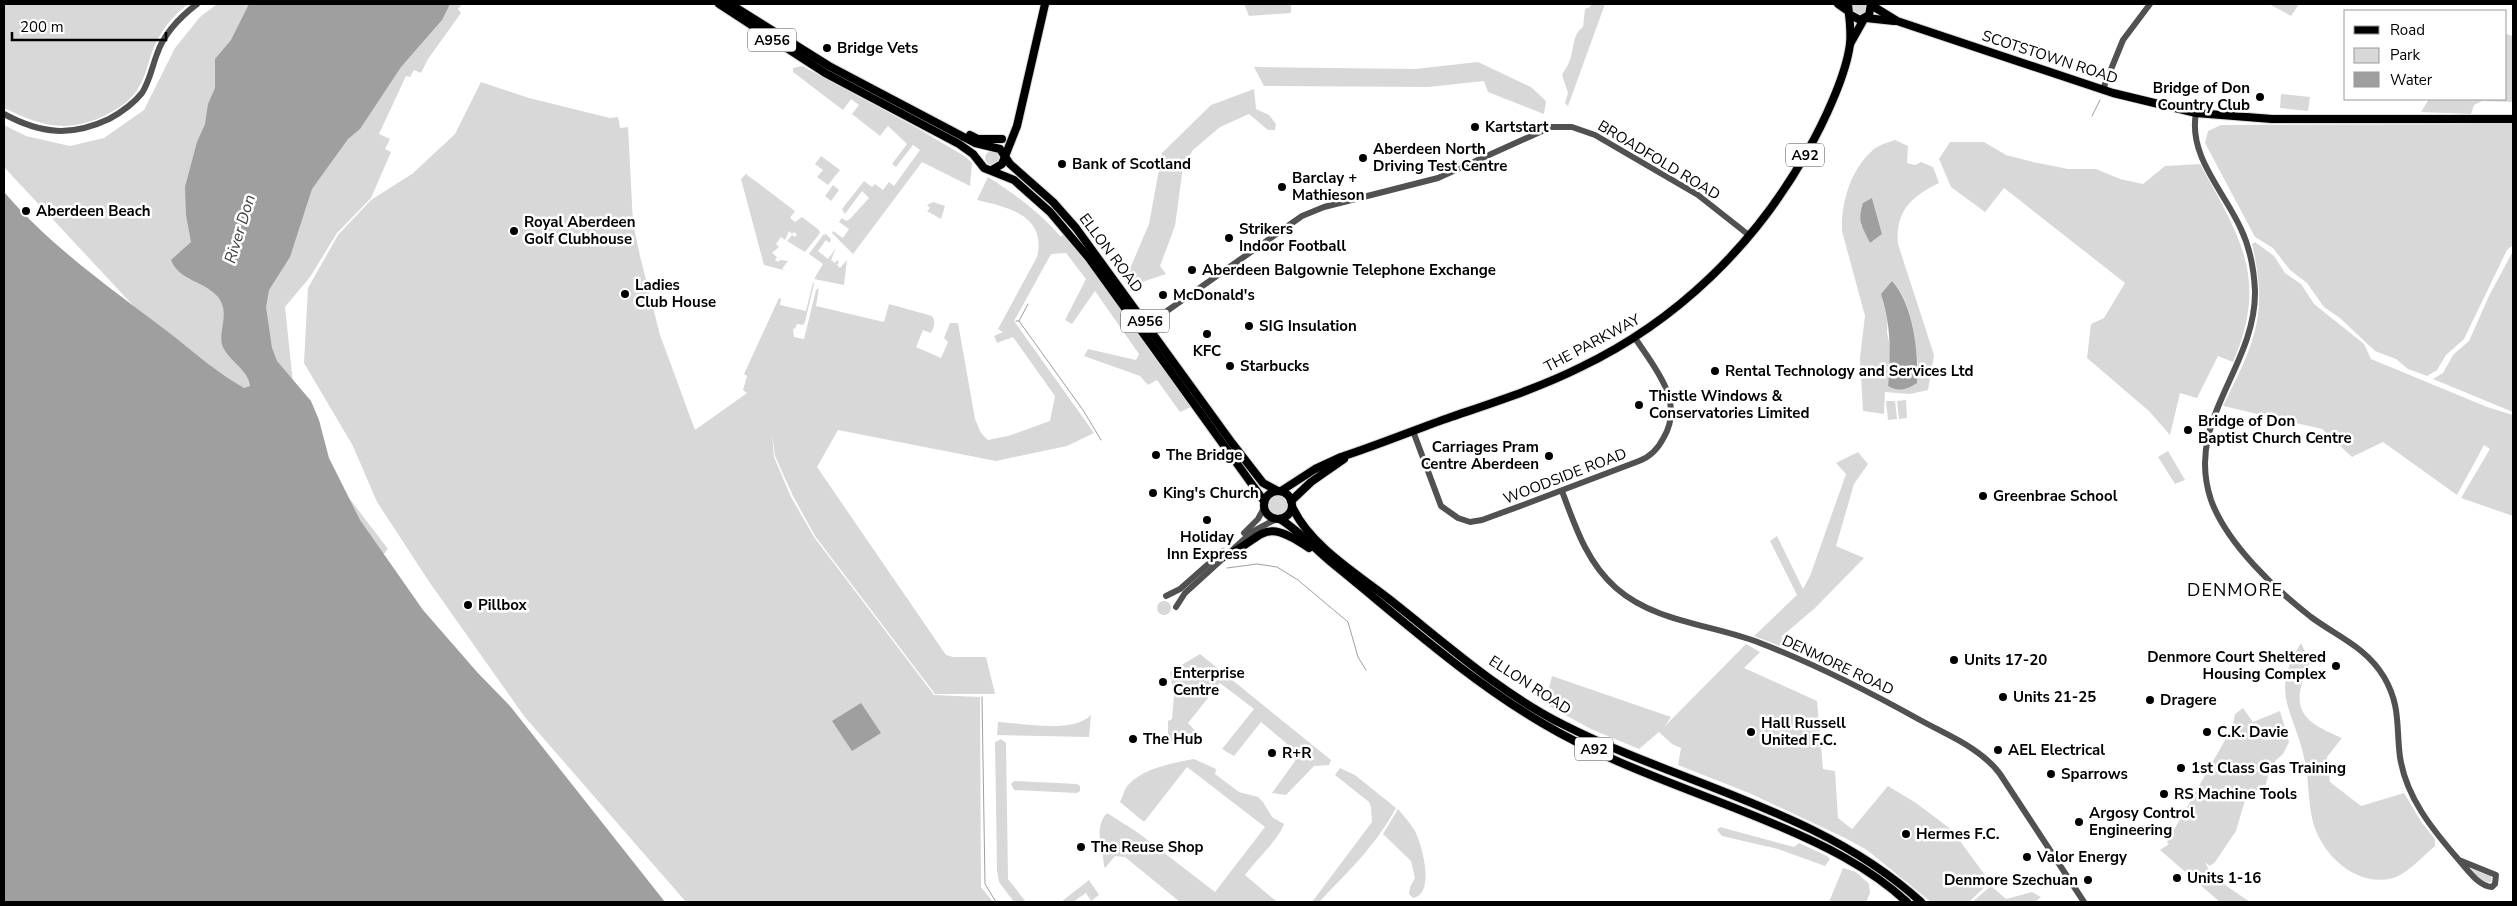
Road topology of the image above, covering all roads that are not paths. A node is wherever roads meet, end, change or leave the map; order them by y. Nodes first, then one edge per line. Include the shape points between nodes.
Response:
1 (197, 4) edge
2 (719, 4) edge
3 (730, 4) edge
4 (1045, 4) edge
5 (1838, 4) edge
6 (1871, 4) edge
7 (2150, 4) edge
8 (1849, 10) edge
9 (1865, 18) junction
10 (1897, 21) junction
11 (1850, 44) junction
12 (2103, 89) junction
13 (2196, 113) junction
14 (4, 114) edge
15 (928, 117) junction
16 (2513, 119) edge
17 (1014, 132) junction
18 (1002, 140) junction
19 (988, 146) junction
20 (1004, 156) junction
21 (980, 162) junction
22 (992, 170) junction
23 (1750, 236) junction
24 (1148, 325) junction
25 (1635, 338) junction
26 (1413, 431) junction
27 (1354, 453) junction
28 (1280, 491) junction
29 (1562, 491) junction
30 (1264, 504) junction
31 (1292, 504) junction
32 (1278, 519) junction
33 (1223, 557) junction
34 (1330, 561) junction
35 (1166, 596) dead end
36 (1176, 607) dead end
37 (2458, 860) junction
38 (1907, 902) edge
39 (1921, 902) edge
40 (2084, 902) edge

1 - 14 street via 168,33 142,92 116,115 84,129 63,132 34,126
2 - 21 main road, A956 via 825,73 960,144
3 - 15 main road, A956 via 829,66
4 - 17 main road
5 - 8 main road
6 - 9 main road, A92 via 1871,12
6 - 10 main road
7 - 12 street via 2123,40
8 - 9 main road via 1856,19
8 - 11 main road, THE PARKWAY / A92
9 - 10 main road
9 - 11 main road, THE PARKWAY / A92
10 - 12 main road, SCOTSTOWN ROAD
11 - 23 main road, THE PARKWAY / A92 via 1812,144
12 - 13 main road, SCOTSTOWN ROAD
13 - 16 main road, SCOTSTOWN ROAD via 2272,119
13 - 37 street via 2195,142 2243,233 2255,287 2254,314 2248,340 2212,419 2205,446 2205,479 2212,502 2229,532 2261,572 2313,618 2365,652 2379,670 2397,712 2400,758 2408,788 2424,816
15 - 18 main road via 978,139
15 - 19 main road, A956 via 975,143
17 - 18 main road
17 - 20 main road
18 - 19 main road
19 - 20 main road, A956 via 998,147
19 - 21 main road via 980,152
20 - 22 main road via 1001,166
20 - 24 main road, ELLON ROAD / A956 via 1076,228
21 - 22 main road, A956 via 984,168
22 - 30 main road, ELLON ROAD / A956 via 1025,188 1088,257
23 - 24 street, BROADFOLD ROAD via 1698,195 1595,135 1572,127 1551,127 1438,178 1324,207 1302,216
23 - 25 main road, THE PARKWAY / A92 via 1696,291
24 - 28 main road, ELLON ROAD / A956 via 1257,475 1269,487
25 - 26 main road, THE PARKWAY / A92 via 1555,379
25 - 29 street, WOODSIDE ROAD via 1670,397 1671,414 1666,433 1656,450 1644,460
26 - 27 main road, THE PARKWAY / A92
26 - 29 street, WOODSIDE ROAD via 1437,499 1443,508 1458,518 1470,522 1482,520
27 - 28 main road, THE PARKWAY / A92 via 1327,463
27 - 31 main road, THE PARKWAY / A92 via 1317,477
28 - 30 main road, A92 via 1268,495
28 - 31 main road, A92 via 1288,495
29 - 40 street, DENMORE ROAD via 1579,537 1597,568 1616,589 1637,603 1663,615 1728,632 1798,659 1872,694 1985,757 2000,774
30 - 32 main road, A92 via 1268,515
30 - 35 street via 1258,519 1249,528 1180,590
31 - 32 main road, A92 via 1288,514
31 - 39 main road, ELLON ROAD / A92 via 1304,528 1332,553 1540,712 1613,748 1827,837 1883,870
32 - 33 street via 1254,529
32 - 34 main road, ELLON ROAD / A92 via 1294,528
33 - 34 main road via 1257,534 1273,530 1288,534
33 - 36 street via 1182,595
34 - 38 main road, ELLON ROAD / A92 via 1497,694 1542,723 1600,752 1806,838 1867,870
37 - 37 street via 2496,875 2497,881 2490,887 2483,884

